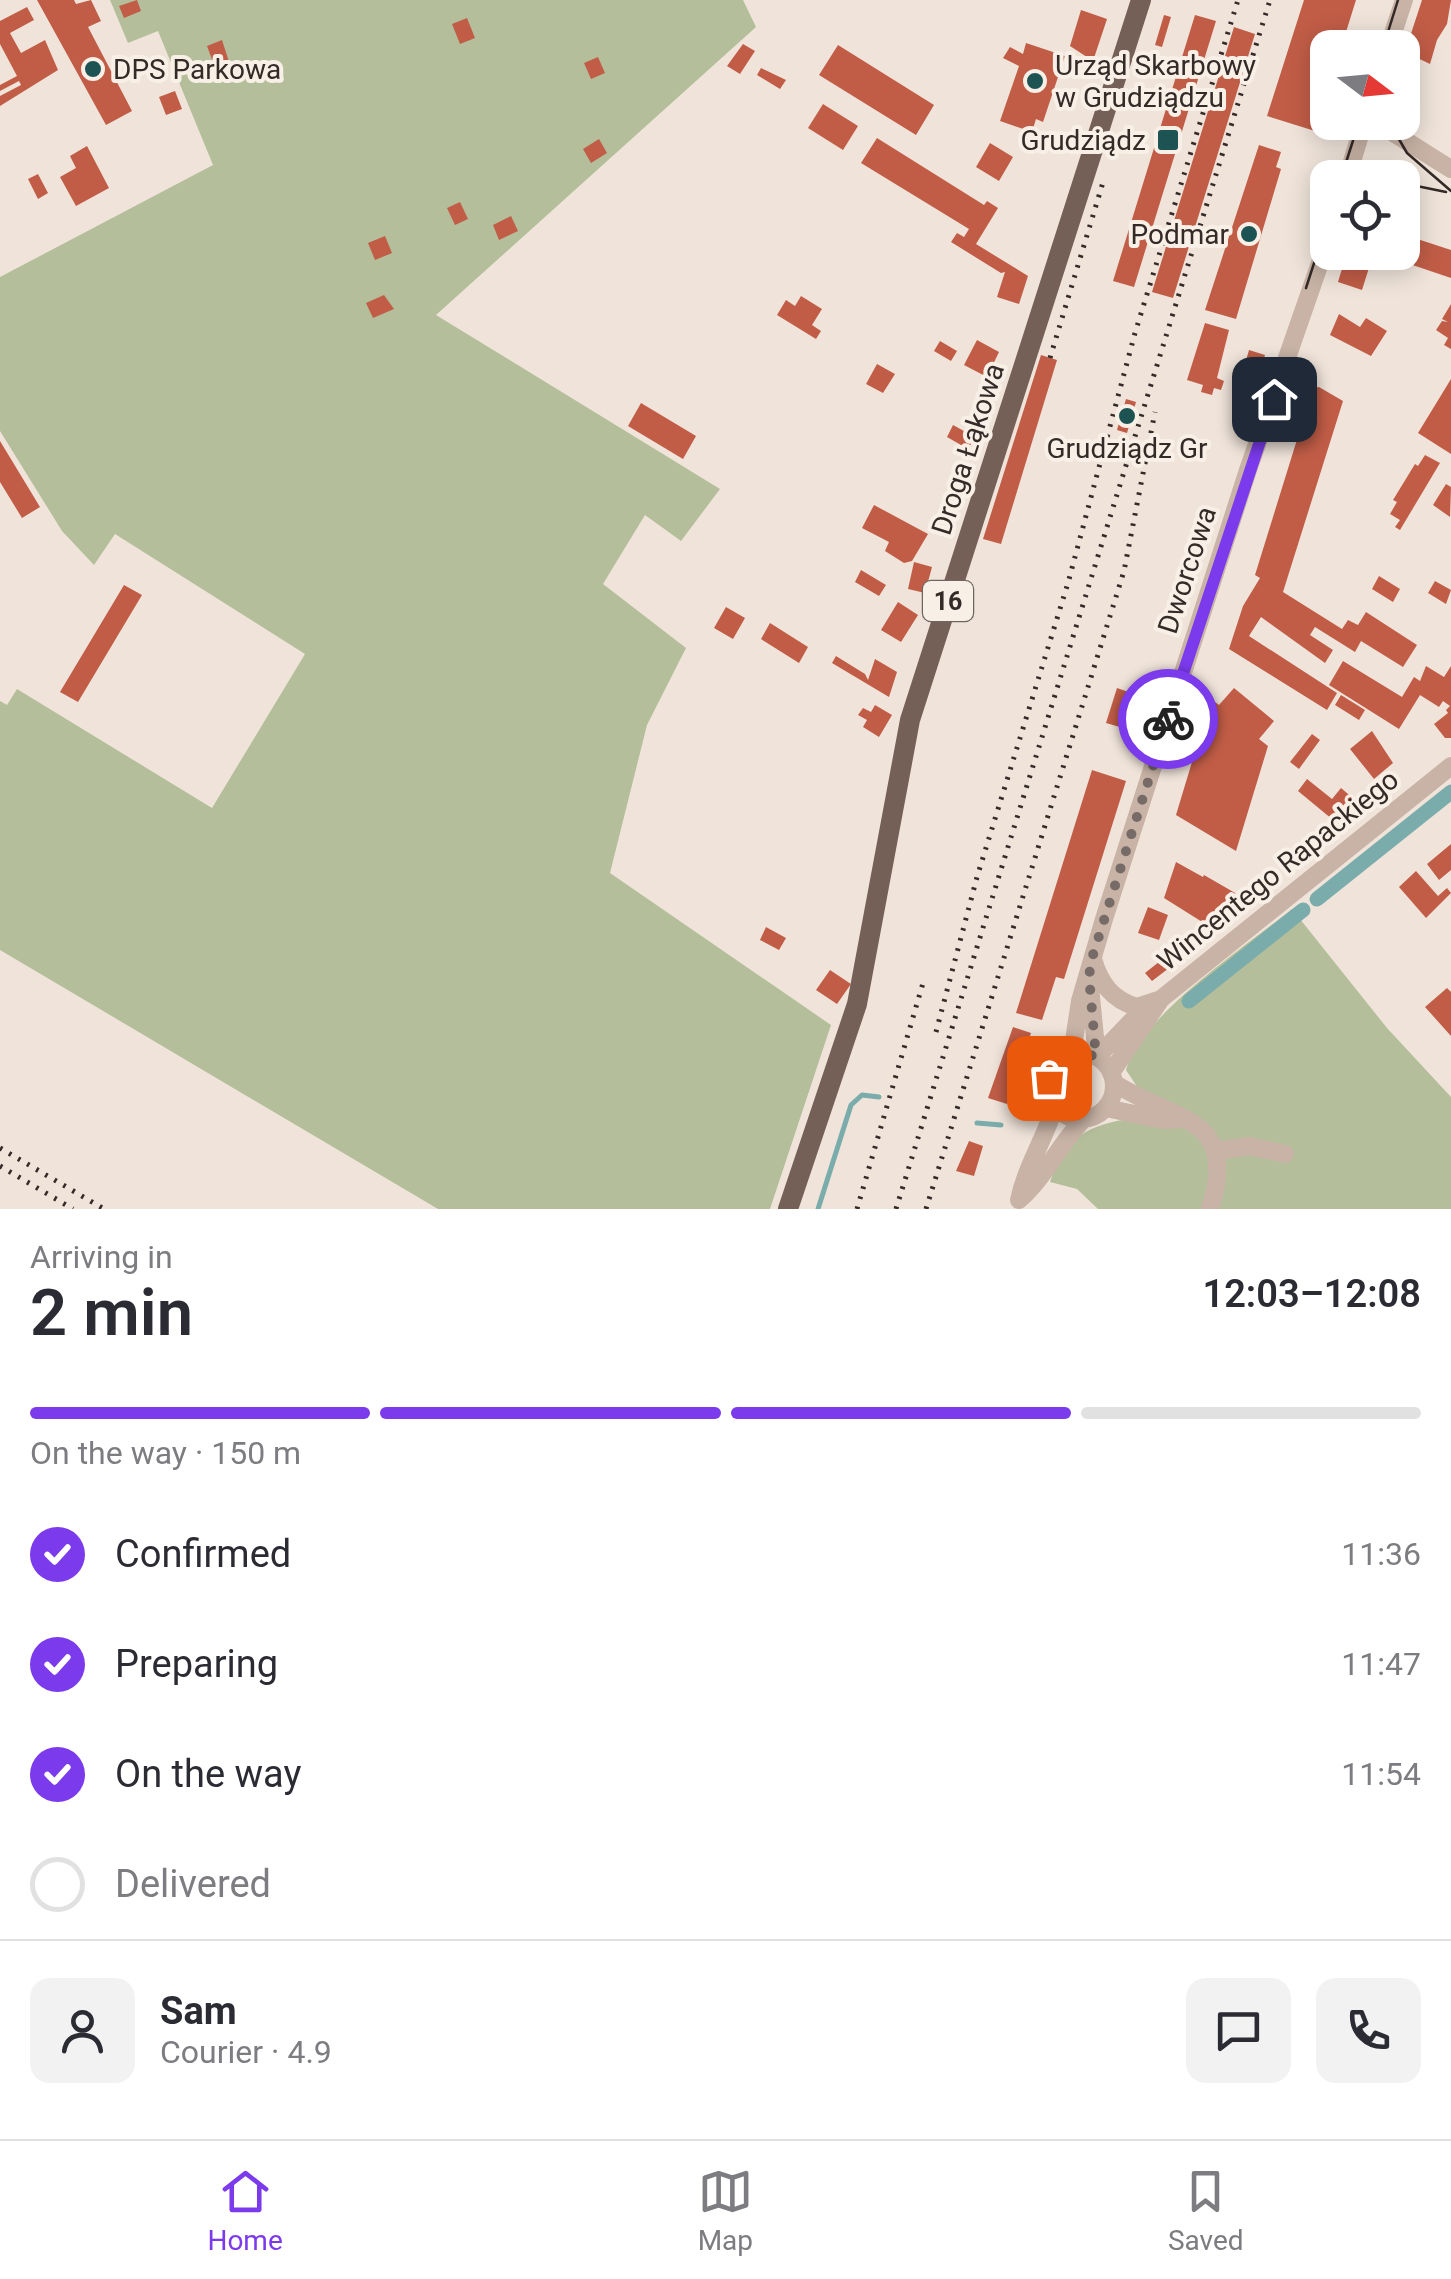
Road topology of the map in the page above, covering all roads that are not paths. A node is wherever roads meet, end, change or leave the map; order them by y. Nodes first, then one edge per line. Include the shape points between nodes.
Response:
1 (1141, 0) edge
2 (1404, 0) edge
3 (1394, 30) edge
4 (1405, 140) edge
5 (1451, 169) edge
6 (1318, 270) edge
7 (1451, 766) edge
8 (1091, 967) junction
9 (1154, 1002) junction
10 (1072, 1054) junction
11 (1096, 1057) junction
12 (1112, 1078) junction
13 (1055, 1106) junction
14 (1106, 1108) junction
15 (1085, 1118) junction
16 (1183, 1119) junction
17 (1217, 1150) junction
18 (1285, 1154) dead end
19 (788, 1209) edge
20 (1210, 1209) edge

1 - 19 main road, Droga Łąkowa / 16 via 910,720 857,1004
2 - 3 street
4 - 5 street
6 - 8 street, Dworcowa
7 - 9 street, Wincentego Rapackiego
8 - 9 street via 1130,1005
8 - 10 street, Dworcowa
8 - 11 street, Dworcowa
9 - 11 street, Wincentego Rapackiego
9 - 12 street, Wincentego Rapackiego
10 - 11 street
10 - 13 street via 1049,1078
11 - 12 street
12 - 14 street
12 - 16 street
13 - 15 street
13 - 15 street via 1019,1200
14 - 15 street
14 - 16 street
16 - 17 street
17 - 18 street via 1249,1146
17 - 20 street via 1220,1168

